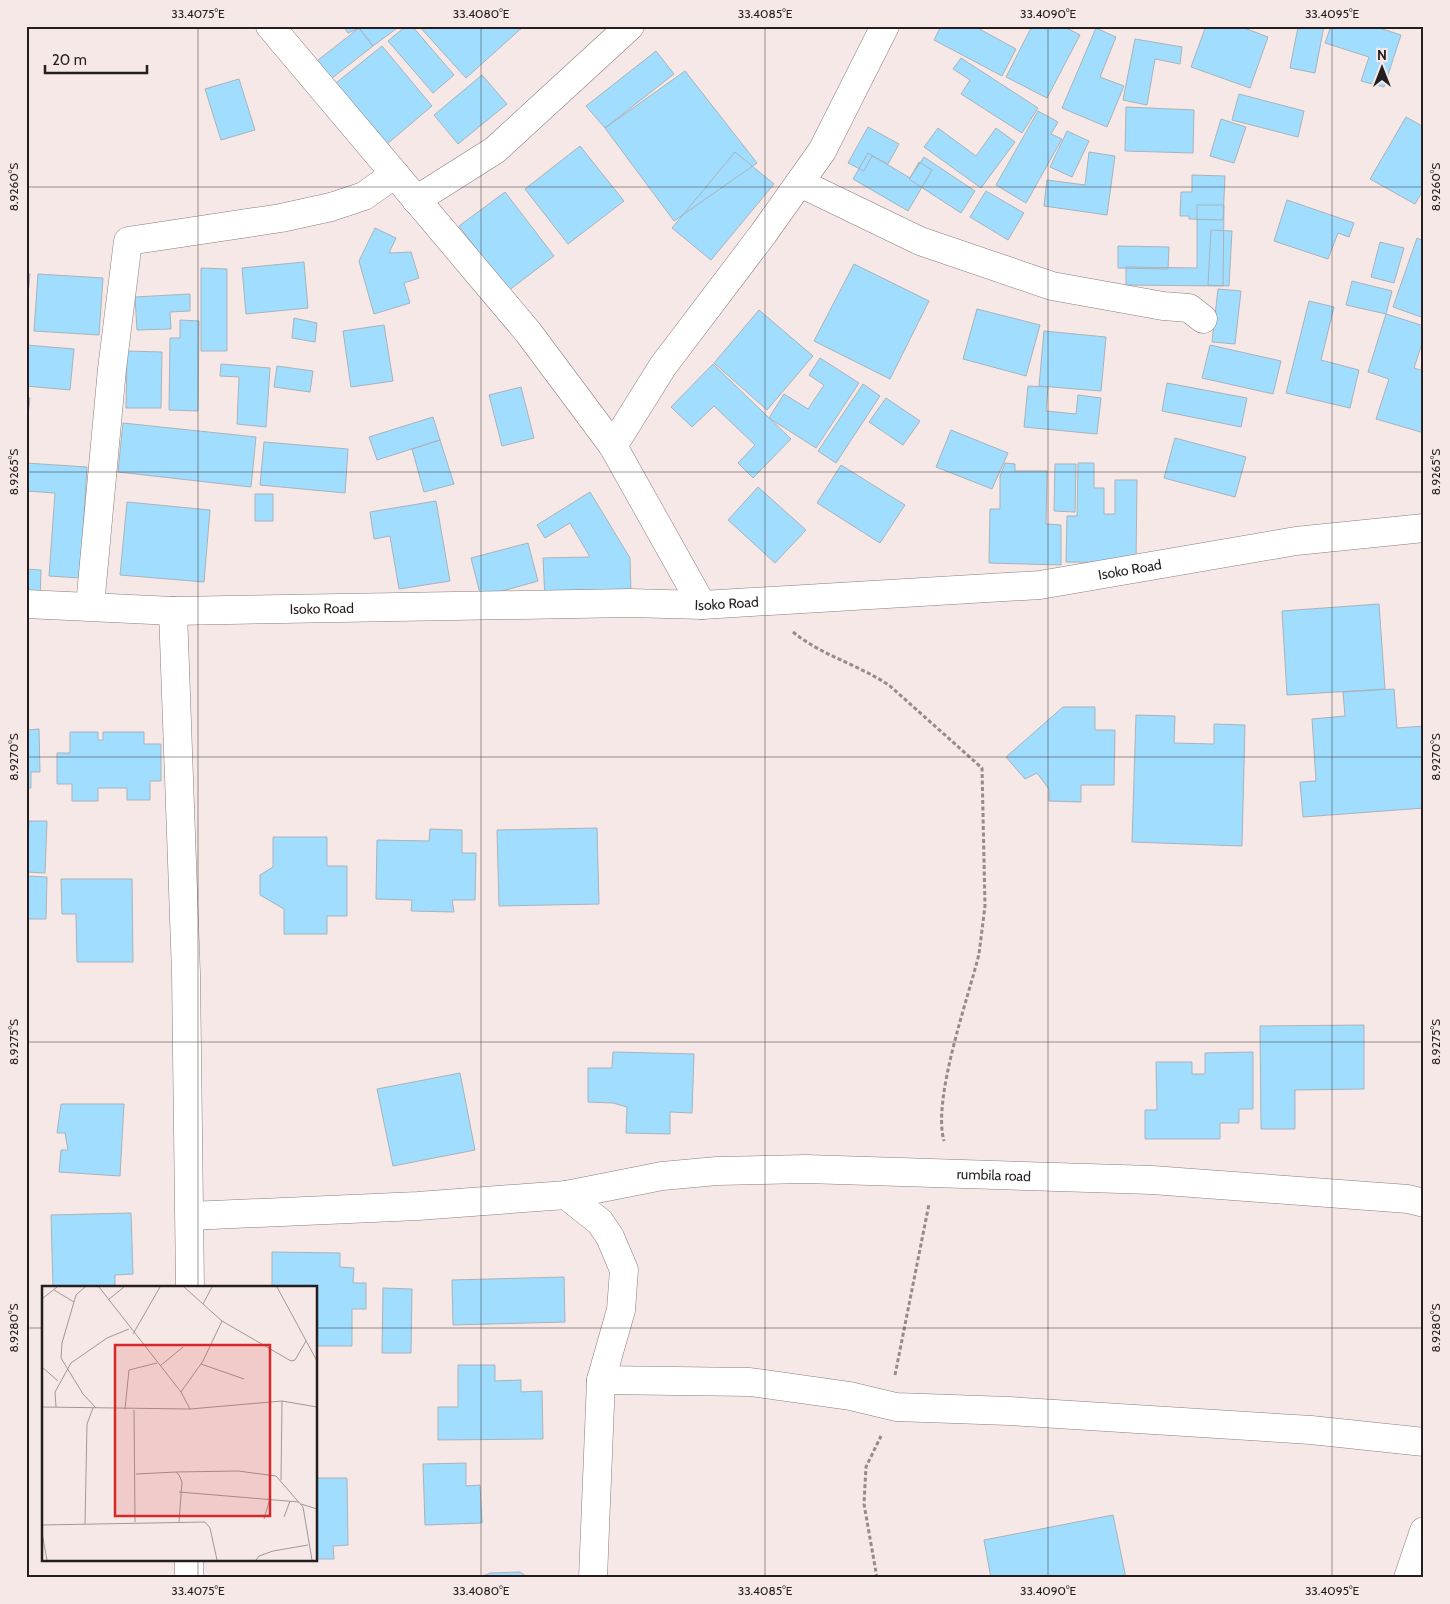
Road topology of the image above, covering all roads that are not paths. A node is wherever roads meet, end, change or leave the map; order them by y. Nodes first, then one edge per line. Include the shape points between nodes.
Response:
1 (270, 26) edge
2 (630, 26) edge
3 (885, 26) edge
4 (395, 174) junction
5 (800, 183) junction
6 (416, 200) junction
7 (1203, 319) dead end
8 (613, 446) junction
9 (1424, 528) edge
10 (26, 604) edge
11 (702, 604) junction
12 (90, 606) junction
13 (173, 611) junction
14 (566, 1195) junction
15 (1424, 1203) edge
16 (190, 1216) junction
17 (190, 1286) edge
18 (601, 1380) junction
19 (1424, 1442) edge
20 (1424, 1530) edge
21 (189, 1562) edge
22 (189, 1578) edge
23 (593, 1578) edge
24 (1408, 1578) edge

1 - 4 street
2 - 6 street via 495,150
3 - 5 street via 822,151
4 - 6 street
4 - 12 street via 364,196 331,207 281,218 128,241 112,369
5 - 7 street via 920,241 1043,283 1189,308
5 - 8 street via 663,366
6 - 8 street via 528,332
8 - 11 street
9 - 11 street, Isoko Road via 1296,541 1040,585
10 - 12 street, Isoko Road
11 - 13 street, Isoko Road
12 - 13 street, Isoko Road
13 - 16 street via 186,973
14 - 15 street, rumbila road via 629,1182 718,1171 806,1169 1152,1180 1408,1199
14 - 16 street, rumbila road via 418,1206
14 - 18 street via 600,1222 620,1256 624,1270 620,1310
16 - 17 street
18 - 19 street via 750,1382 850,1396 892,1406 1311,1430
18 - 23 street
20 - 24 street
21 - 22 street

